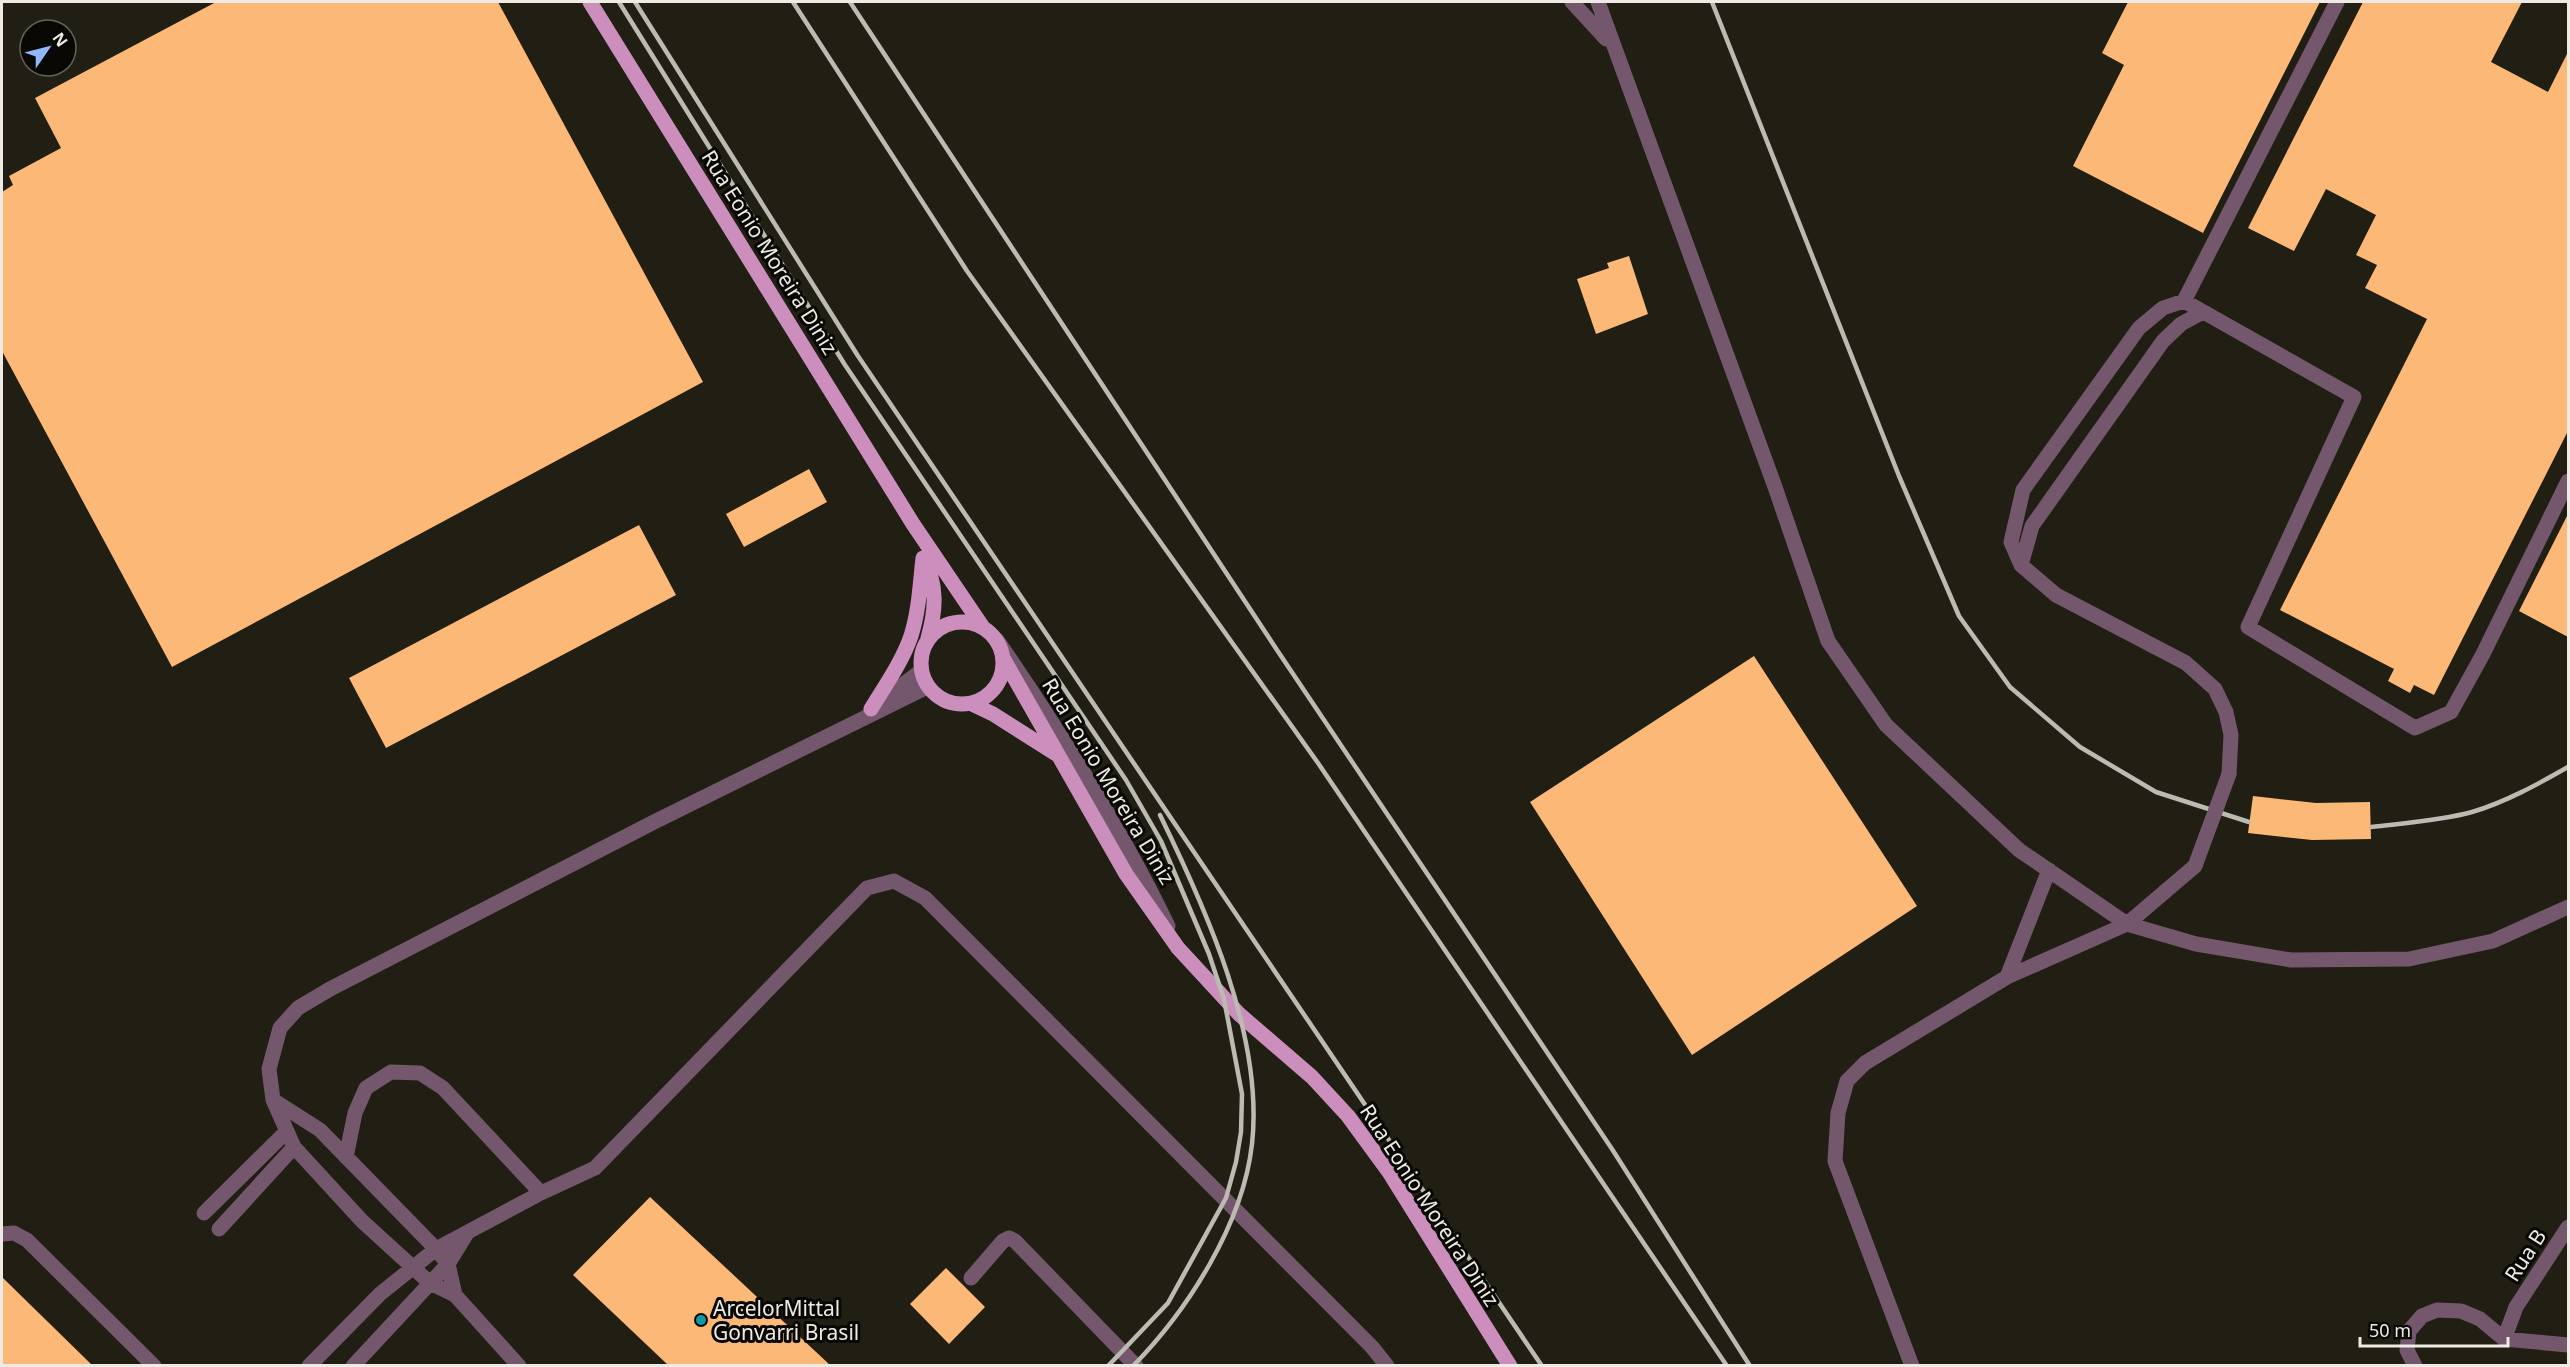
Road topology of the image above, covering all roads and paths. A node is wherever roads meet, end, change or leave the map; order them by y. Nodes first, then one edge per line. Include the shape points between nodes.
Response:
1 (590, 2) edge
2 (1572, 2) edge
3 (1598, 2) edge
4 (2337, 2) edge
5 (1612, 45) junction
6 (2184, 301) junction
7 (2203, 312) junction
8 (2568, 481) edge
9 (913, 524) junction
10 (923, 558) junction
11 (2021, 565) junction
12 (982, 626) junction
13 (928, 638) junction
14 (997, 640) junction
15 (1004, 658) junction
16 (921, 671) junction
17 (927, 687) junction
18 (972, 704) junction
19 (871, 709) junction
20 (838, 732) junction
21 (1056, 754) junction
22 (2049, 870) junction
23 (2568, 907) edge
24 (2127, 924) junction
25 (1178, 948) junction
26 (2007, 977) junction
27 (273, 1100) junction
28 (287, 1131) junction
29 (294, 1147) junction
30 (346, 1157) junction
31 (541, 1193) junction
32 (204, 1213) dead end
33 (2568, 1227) edge
34 (219, 1229) dead end
35 (467, 1233) junction
36 (2, 1234) edge
37 (436, 1249) junction
38 (448, 1264) junction
39 (413, 1267) junction
40 (971, 1278) dead end
41 (430, 1283) junction
42 (455, 1295) junction
43 (2504, 1339) junction
44 (2568, 1345) edge
45 (154, 1365) edge
46 (309, 1365) edge
47 (353, 1365) edge
48 (519, 1365) edge
49 (1136, 1365) edge
50 (1387, 1365) edge
51 (1509, 1365) edge
52 (1912, 1365) edge
53 (2415, 1365) edge

1 - 9 main road, Rua Eonio Moreira Diniz
2 - 5 street
3 - 5 street
4 - 6 street
5 - 22 street via 1828,641 1886,725 2019,849
6 - 7 street
6 - 11 street via 2163,308 2139,328 2023,490 2011,542
7 - 8 street via 2354,397 2248,627 2415,728 2451,712
7 - 11 street via 2181,324 2163,341 2032,526
9 - 10 main road, Rua Eonio Moreira Diniz
9 - 12 main road, Rua Eonio Moreira Diniz
10 - 13 main road, Rua Eonio Moreira Diniz via 935,589
10 - 19 main road via 911,635 902,658
11 - 24 street, bridge via 2056,595 2186,663 2215,689 2226,712 2229,774 2195,866
12 - 13 main road via 962,621 943,625
12 - 14 main road
13 - 16 main road via 921,654
14 - 15 main road
14 - 25 street, Rua Eonio Moreira Diniz via 1034,693 1141,870
15 - 18 main road via 1001,678 990,695
15 - 21 main road, Rua Eonio Moreira Diniz
16 - 17 main road
16 - 19 street
17 - 18 main road via 939,699 955,705
17 - 20 street
18 - 21 main road, Rua Eonio Moreira Diniz
19 - 20 street
20 - 27 street via 633,833 298,1008 280,1028 277,1038 269,1069
21 - 25 main road, Rua Eonio Moreira Diniz via 1126,874
22 - 24 street
22 - 26 street
23 - 24 street via 2493,941 2409,959 2291,960 2196,944
24 - 26 street
25 - 51 main road, Rua Eonio Moreira Diniz via 1239,1014 1312,1077 1348,1116 1389,1172
26 - 52 street via 1865,1063 1847,1081 1838,1113 1835,1161
27 - 28 street
27 - 30 street via 320,1130
28 - 29 street
28 - 32 street
29 - 34 street
29 - 39 street via 362,1221
30 - 31 street via 354,1113 366,1088 391,1072 420,1073 443,1088
30 - 37 street
31 - 35 street
31 - 50 street via 595,1168 867,888 894,881 925,898
33 - 43 street, Rua B via 2516,1307
35 - 37 street
35 - 38 street
36 - 45 street via 14,1233 27,1240
37 - 38 street
37 - 39 street
38 - 41 street
38 - 42 street
39 - 41 street
39 - 46 street via 380,1293
40 - 49 street via 1003,1241 1015,1241
41 - 42 street
41 - 47 street
42 - 48 street
43 - 44 street
43 - 53 street via 2480,1319 2461,1311 2437,1310 2422,1316 2409,1331 2407,1350

